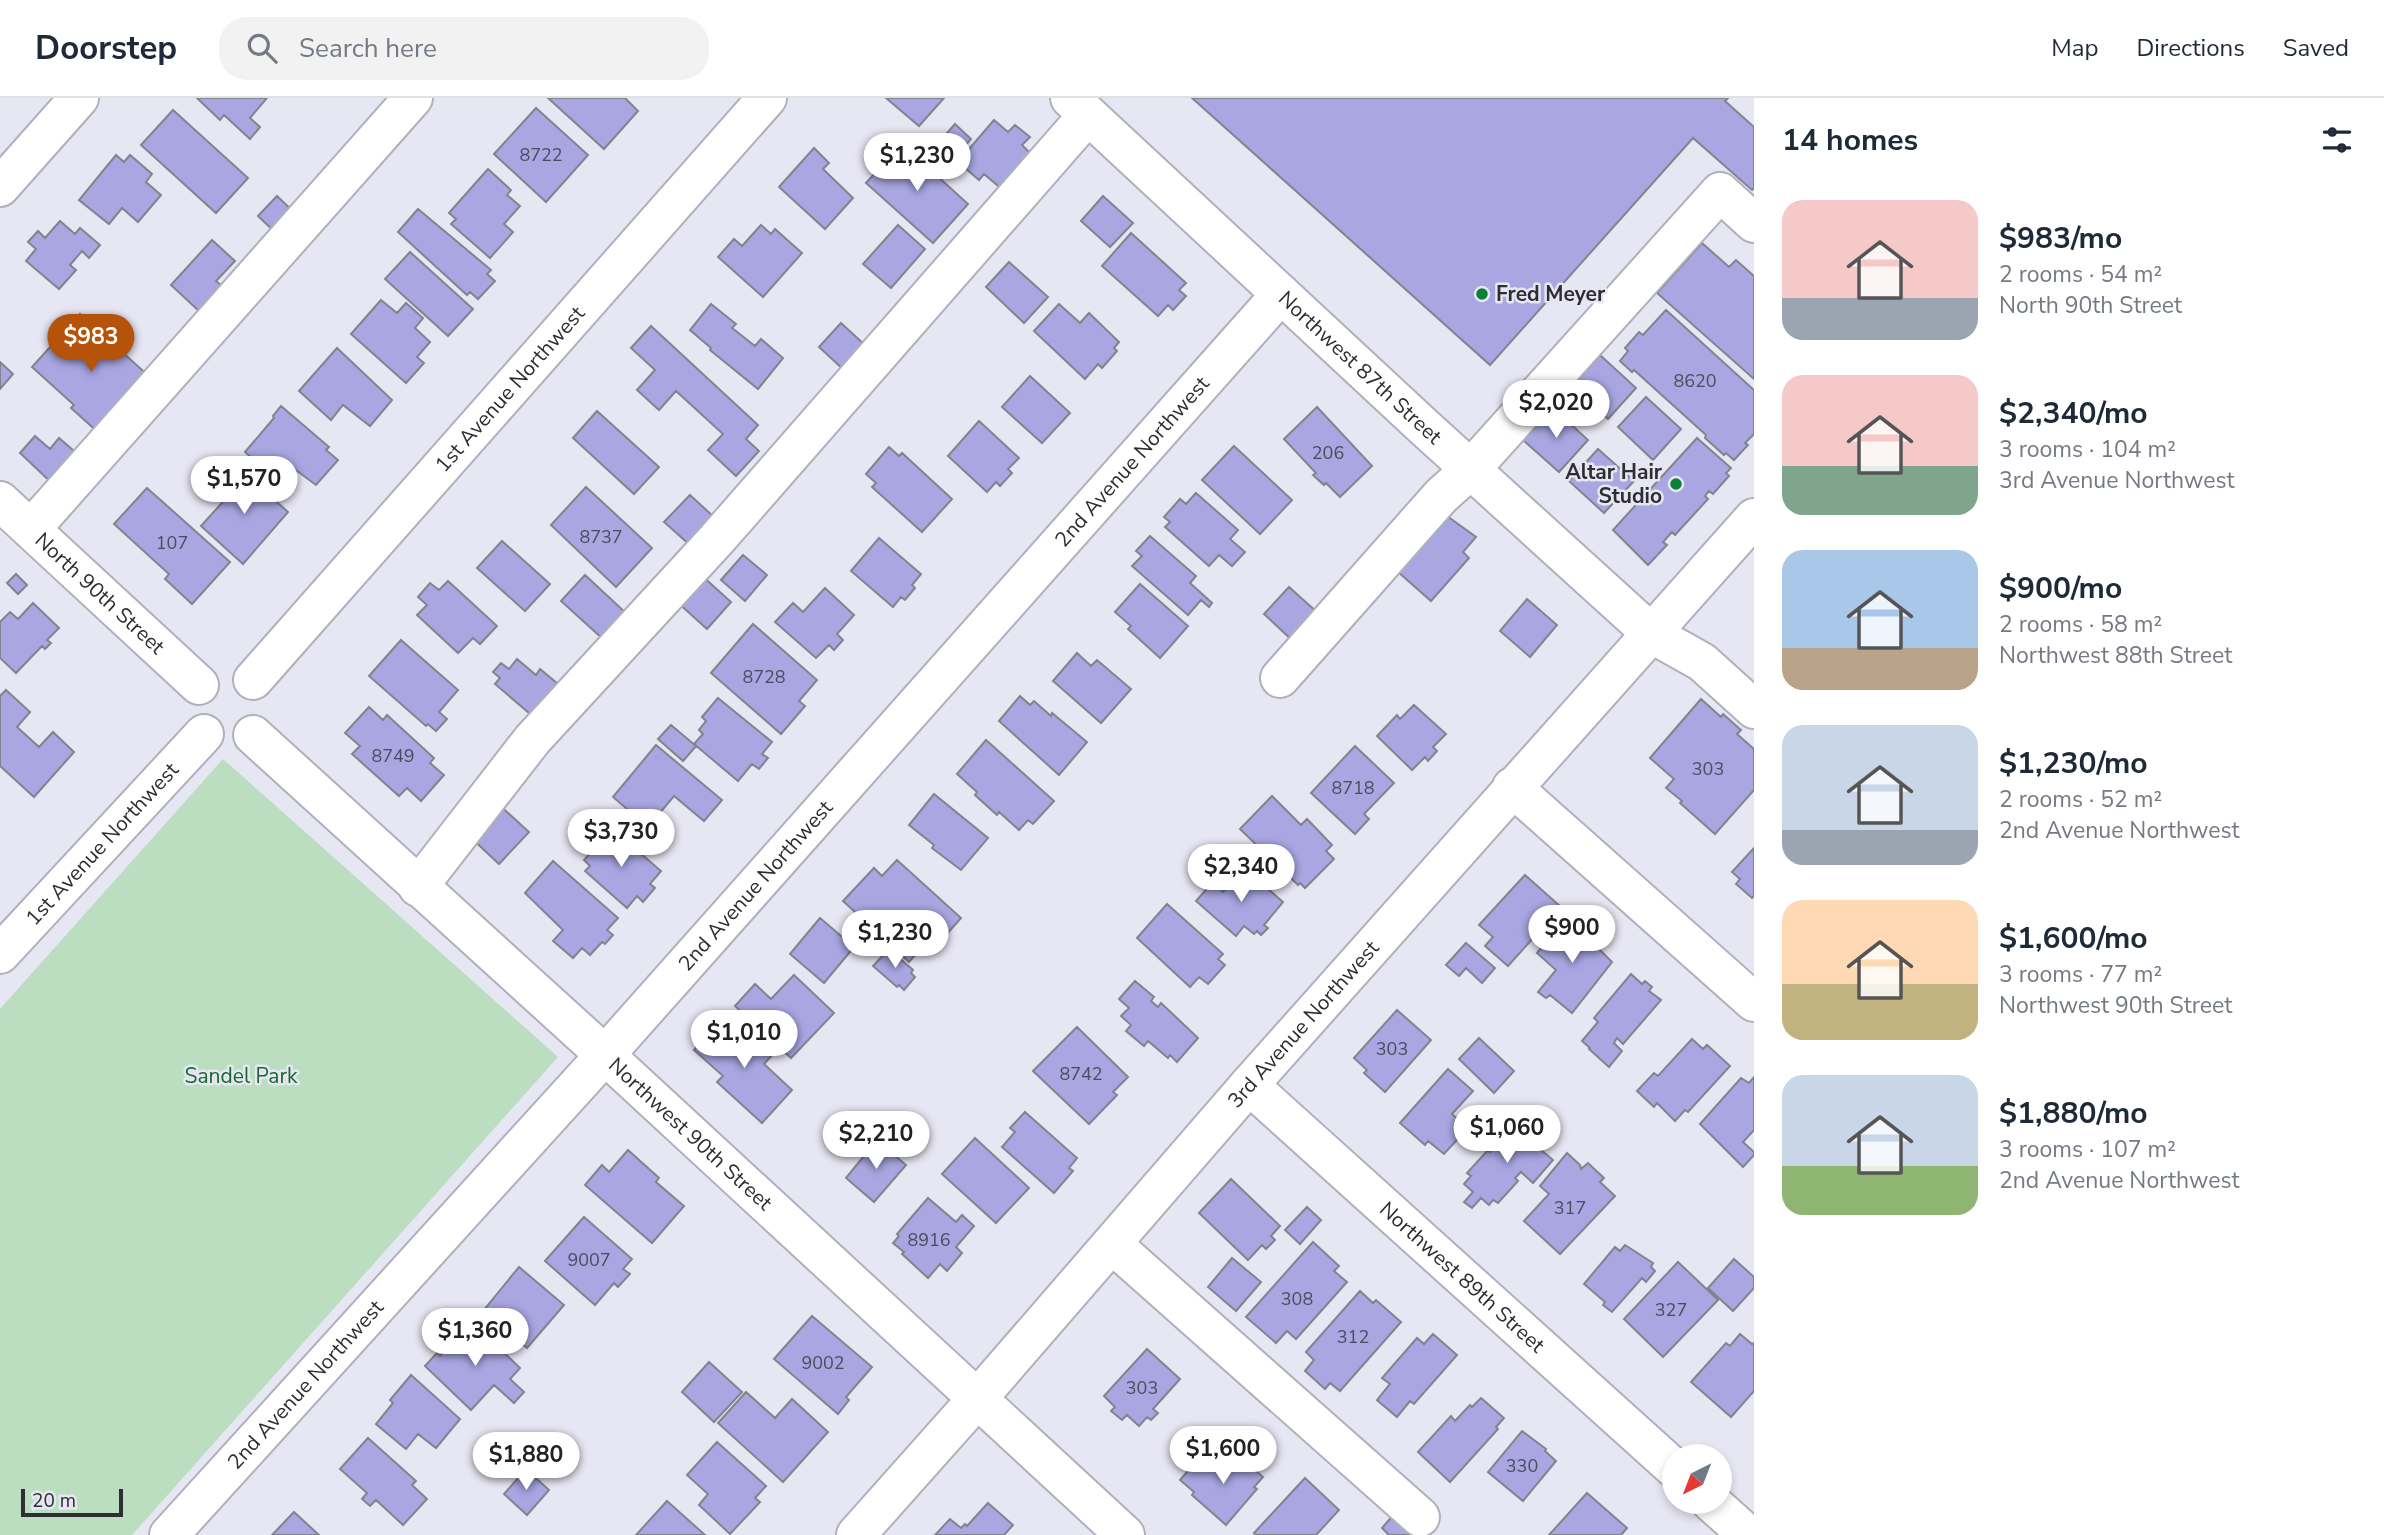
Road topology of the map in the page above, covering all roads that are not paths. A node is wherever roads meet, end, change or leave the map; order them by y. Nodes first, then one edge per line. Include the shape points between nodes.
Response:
1 (79, 98) edge
2 (413, 98) edge
3 (767, 98) edge
4 (1079, 106) edge
5 (0, 187) edge
6 (1754, 223) edge
7 (1281, 294) junction
8 (1470, 470) junction
9 (0, 501) edge
10 (1754, 518) edge
11 (31, 529) junction
12 (1651, 634) junction
13 (1280, 678) dead end
14 (253, 680) junction
15 (199, 685) junction
16 (1754, 709) edge
17 (204, 734) junction
18 (253, 735) junction
19 (1512, 787) junction
20 (418, 887) junction
21 (0, 954) edge
22 (1754, 1002) edge
23 (605, 1055) junction
24 (1249, 1084) junction
25 (1112, 1244) junction
26 (977, 1399) junction
27 (1662, 1457) edge
28 (1724, 1514) edge
29 (1420, 1517) dead end
30 (169, 1535) edge
31 (856, 1535) edge
32 (1125, 1535) edge
33 (1748, 1535) edge

1 - 5 street
2 - 11 street
3 - 14 street, 1st Avenue Northwest
4 - 7 street, Northwest 87th Street
4 - 20 street via 717,539 532,740
6 - 8 street via 1720,192
7 - 8 street, Northwest 87th Street
7 - 23 street, 2nd Avenue Northwest
8 - 12 street, Northwest 87th Street
8 - 13 street via 1441,496
9 - 11 street, North 90th Street
10 - 12 street, 3rd Avenue Northwest
11 - 15 street, North 90th Street
12 - 16 street, Northwest 87th Street via 1702,662
12 - 19 street, 3rd Avenue Northwest
14 - 15 street via 242,673 219,672
14 - 18 street via 265,714
15 - 17 street via 192,707
17 - 18 street via 230,744
17 - 21 street, 1st Avenue Northwest
18 - 20 street, Northwest 90th Street
19 - 22 street
19 - 24 street, 3rd Avenue Northwest
20 - 23 street, Northwest 90th Street
23 - 26 street, Northwest 90th Street
23 - 30 street, 2nd Avenue Northwest
24 - 25 street, 3rd Avenue Northwest
24 - 27 street, Northwest 89th Street
25 - 26 street, 3rd Avenue Northwest
25 - 29 street
26 - 31 street, 3rd Avenue Northwest
26 - 32 street, Northwest 90th Street
28 - 33 street

